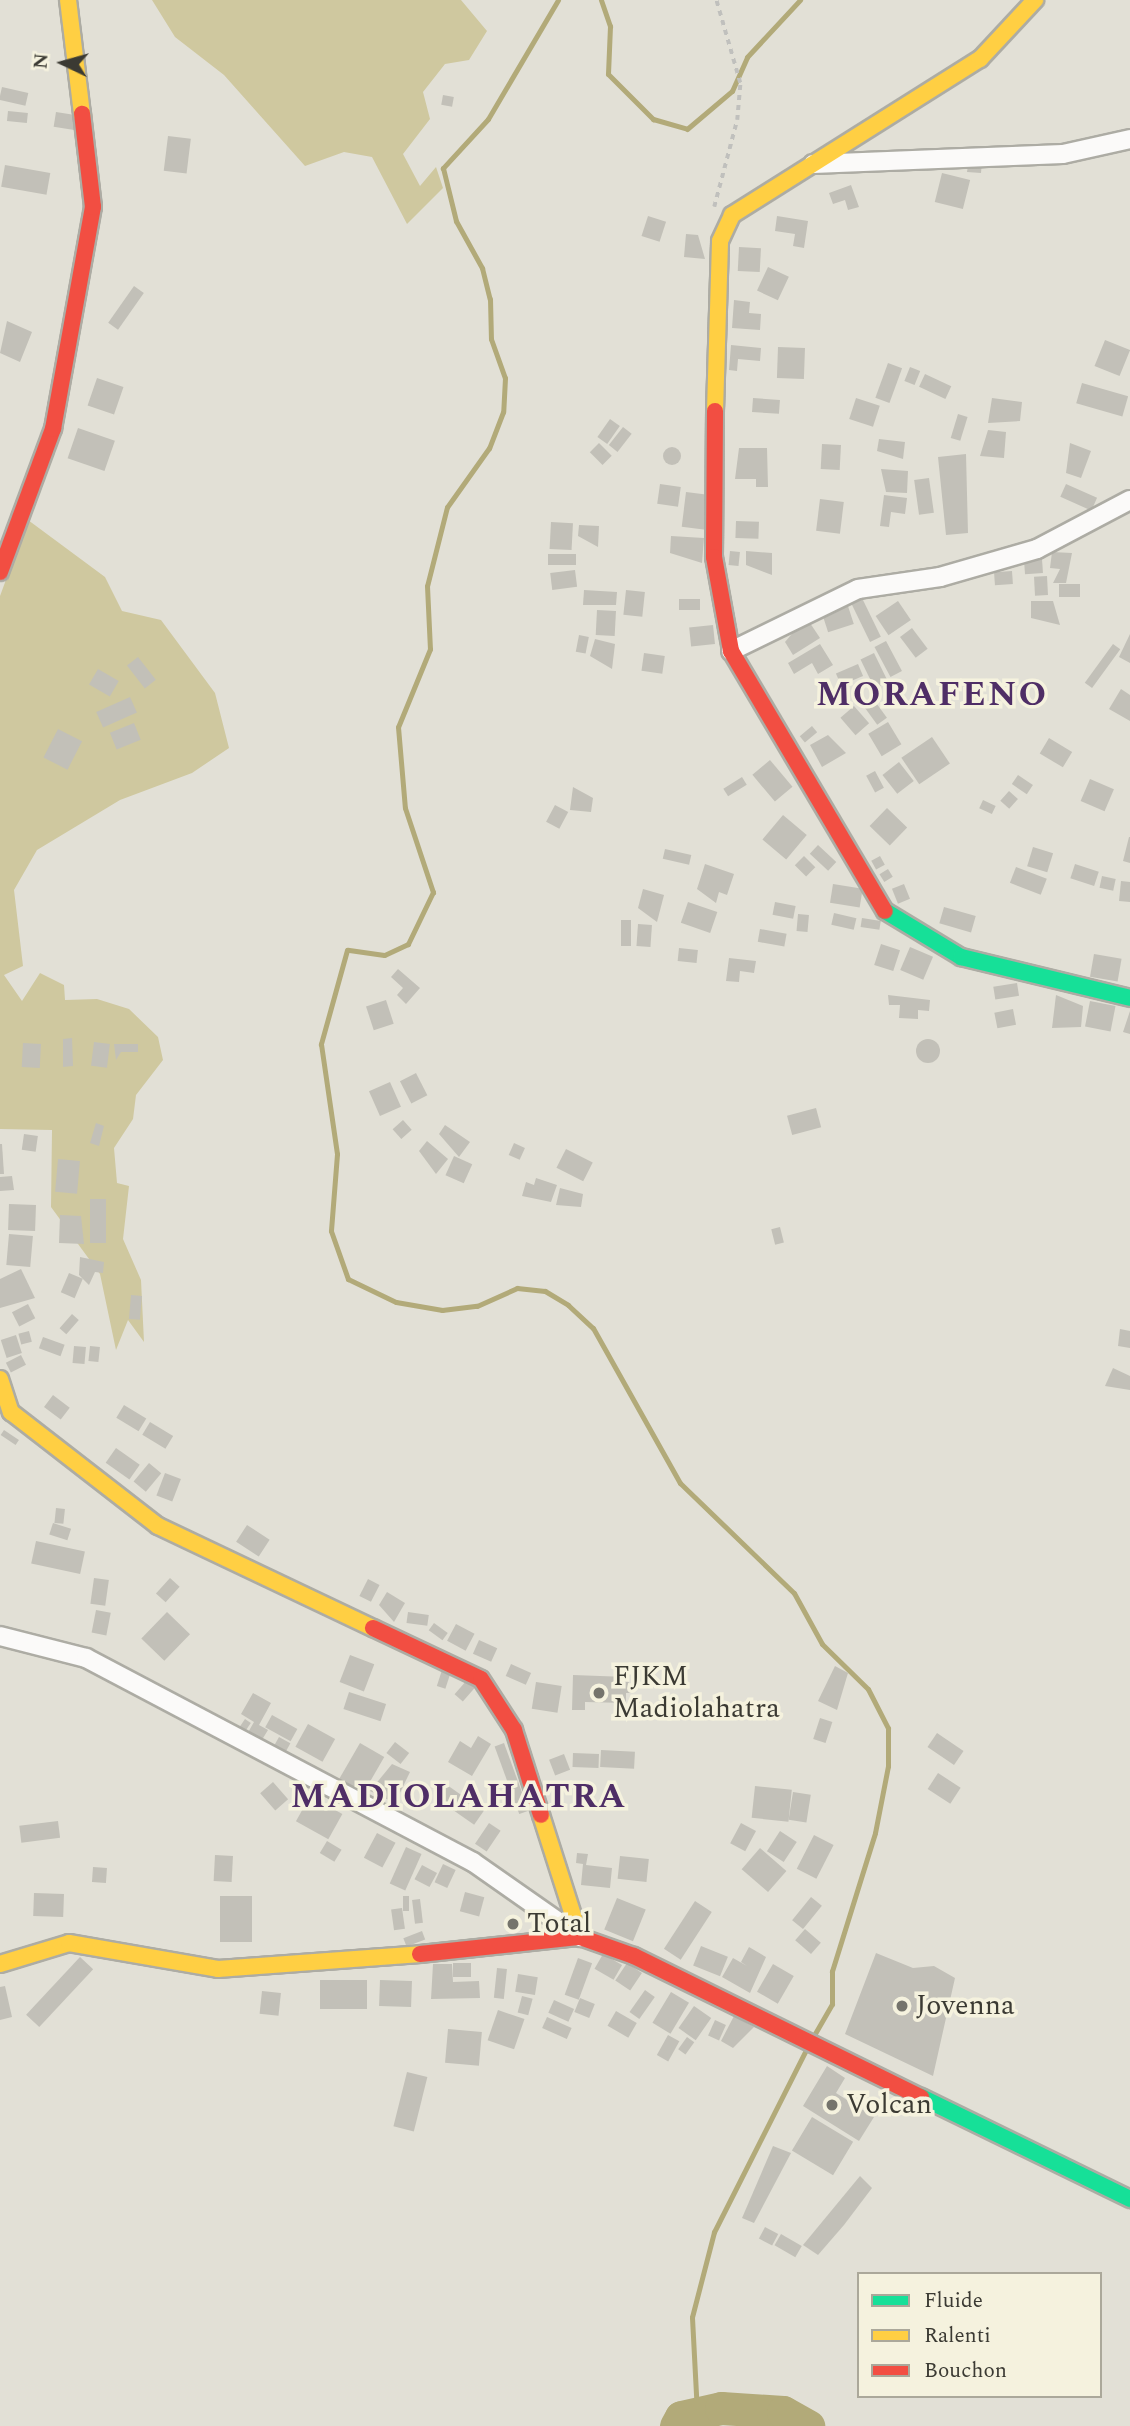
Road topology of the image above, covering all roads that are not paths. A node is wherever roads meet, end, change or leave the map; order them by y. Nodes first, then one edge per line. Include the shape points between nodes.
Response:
1 (68, 0) edge
2 (1035, 0) edge
3 (1130, 139) edge
4 (806, 164) junction
5 (1130, 500) edge
6 (0, 572) edge
7 (731, 651) junction
8 (1130, 998) edge
9 (0, 1379) edge
10 (0, 1636) edge
11 (580, 1937) junction
12 (0, 1964) edge
13 (1130, 2199) edge

1 - 6 street via 93,207 53,429
2 - 4 street via 980,59
3 - 4 street via 1063,154
4 - 7 street via 732,215 720,242 714,557
5 - 7 street via 1037,549 940,577 858,589
7 - 8 street via 878,904 899,925 961,957
9 - 11 street via 11,1412 158,1526 481,1679 514,1730
10 - 11 street via 86,1658 473,1862
11 - 12 street via 281,1969 218,1969 69,1943
11 - 13 street via 784,2030

